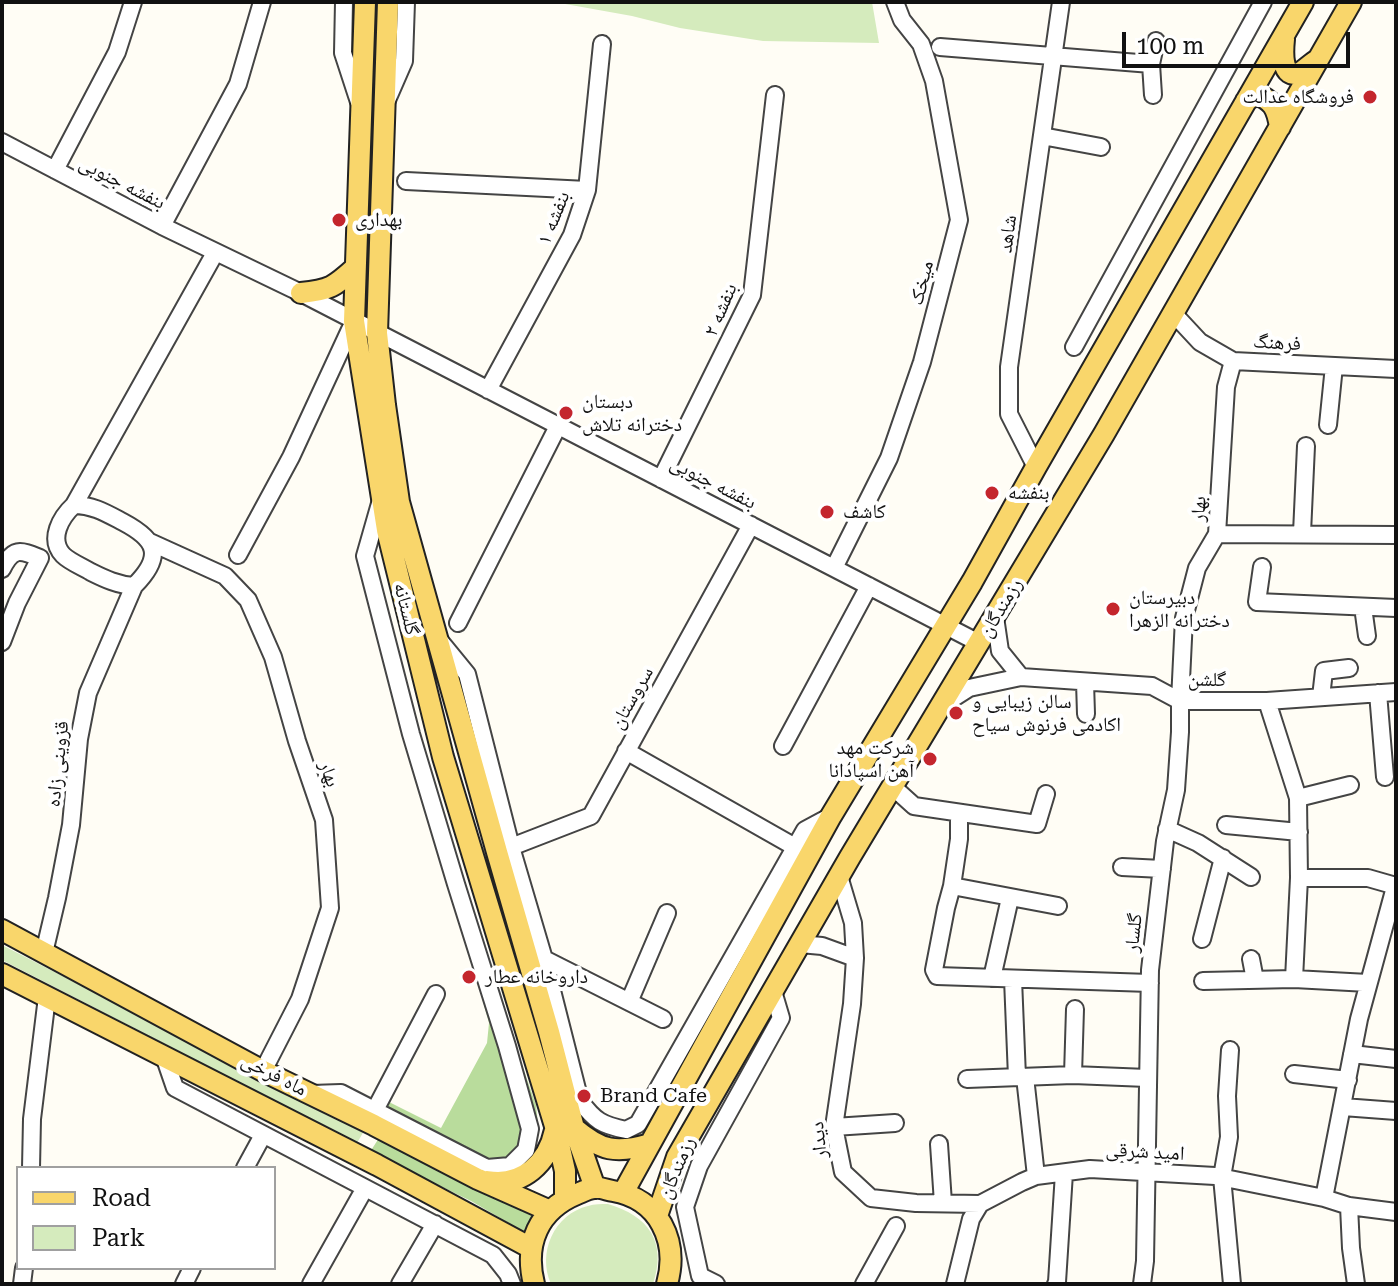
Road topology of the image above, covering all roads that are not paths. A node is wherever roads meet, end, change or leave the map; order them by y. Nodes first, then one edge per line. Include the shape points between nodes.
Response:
1 (133, 2) edge
2 (262, 2) edge
3 (344, 2) edge
4 (365, 2) edge
5 (388, 2) edge
6 (406, 2) edge
7 (895, 2) edge
8 (1061, 2) edge
9 (1263, 2) edge
10 (1303, 2) edge
11 (1351, 2) edge
12 (1284, 35) junction
13 (1156, 41) dead end
14 (602, 44) dead end
15 (940, 47) dead end
16 (1053, 57) junction
17 (1318, 60) junction
18 (1151, 64) junction
19 (775, 95) dead end
20 (1153, 95) dead end
21 (1246, 101) junction
22 (361, 106) junction
23 (384, 108) junction
24 (1280, 127) junction
25 (1042, 136) junction
26 (3, 144) edge
27 (1101, 147) dead end
28 (55, 170) junction
29 (406, 181) dead end
30 (587, 190) junction
31 (162, 226) junction
32 (215, 253) junction
33 (355, 268) junction
34 (301, 293) junction
35 (1173, 313) junction
36 (354, 321) junction
37 (377, 333) junction
38 (1074, 347) dead end
39 (1233, 361) junction
40 (1334, 366) junction
41 (1396, 369) edge
42 (488, 390) junction
43 (1328, 425) dead end
44 (558, 426) junction
45 (1306, 446) dead end
46 (1036, 467) junction
47 (661, 479) junction
48 (381, 499) junction
49 (74, 505) junction
50 (751, 525) junction
51 (1302, 533) junction
52 (1217, 534) junction
53 (1396, 535) edge
54 (150, 542) junction
55 (238, 555) dead end
56 (1262, 567) dead end
57 (834, 568) junction
58 (2, 569) edge
59 (134, 586) junction
60 (869, 586) junction
61 (1363, 607) junction
62 (1396, 608) edge
63 (995, 617) junction
64 (458, 623) dead end
65 (946, 626) junction
66 (1367, 636) dead end
67 (437, 637) junction
68 (2, 642) edge
69 (979, 643) junction
70 (1349, 668) dead end
71 (1021, 677) junction
72 (1085, 682) junction
73 (1396, 692) edge
74 (1378, 693) junction
75 (1321, 697) junction
76 (1180, 701) junction
77 (1267, 701) junction
78 (941, 706) junction
79 (1086, 714) dead end
80 (783, 746) dead end
81 (626, 751) junction
82 (1385, 777) dead end
83 (1350, 785) dead end
84 (893, 787) junction
85 (1046, 794) dead end
86 (1298, 798) junction
87 (959, 813) junction
88 (831, 816) junction
89 (1226, 825) dead end
90 (1167, 829) junction
91 (1299, 832) junction
92 (511, 847) junction
93 (795, 847) junction
94 (1223, 858) junction
95 (1122, 867) dead end
96 (1162, 869) junction
97 (839, 876) junction
98 (1251, 877) dead end
99 (1299, 878) junction
100 (952, 886) junction
101 (1396, 886) edge
102 (1010, 898) junction
103 (1058, 906) dead end
104 (667, 913) dead end
105 (2, 930) edge
106 (1202, 939) dead end
107 (800, 944) junction
108 (44, 953) junction
109 (855, 958) junction
110 (544, 959) junction
111 (1251, 959) dead end
112 (2, 974) edge
113 (992, 978) junction
114 (1013, 979) junction
115 (1294, 979) junction
116 (1255, 980) junction
117 (1203, 981) dead end
118 (1150, 983) junction
119 (1368, 983) junction
120 (773, 991) junction
121 (436, 994) dead end
122 (47, 997) junction
123 (629, 1002) junction
124 (1075, 1009) dead end
125 (663, 1019) dead end
126 (1230, 1050) dead end
127 (1352, 1054) junction
128 (164, 1056) junction
129 (1396, 1059) edge
130 (263, 1071) junction
131 (1294, 1074) dead end
132 (1073, 1075) junction
133 (1021, 1077) junction
134 (1147, 1078) junction
135 (967, 1079) dead end
136 (1348, 1080) junction
137 (1343, 1107) junction
138 (1396, 1111) edge
139 (374, 1117) junction
140 (895, 1123) dead end
141 (564, 1127) junction
142 (834, 1127) junction
143 (263, 1135) junction
144 (650, 1144) junction
145 (939, 1144) dead end
146 (358, 1155) junction
147 (31, 1166) edge
148 (246, 1166) edge
149 (1147, 1172) junction
150 (1064, 1173) junction
151 (1036, 1176) junction
152 (1222, 1177) junction
153 (478, 1179) junction
154 (365, 1188) junction
155 (595, 1188) junction
156 (623, 1193) junction
157 (1324, 1198) junction
158 (943, 1203) junction
159 (980, 1204) junction
160 (557, 1205) junction
161 (1349, 1206) junction
162 (1396, 1212) edge
163 (657, 1216) junction
164 (435, 1224) junction
165 (896, 1226) dead end
166 (531, 1248) junction
167 (673, 1278) edge
168 (311, 1284) edge
169 (400, 1284) edge
170 (512, 1284) edge
171 (534, 1284) edge
172 (716, 1284) edge
173 (864, 1284) edge
174 (955, 1284) edge
175 (1056, 1284) edge
176 (1142, 1284) edge
177 (1232, 1284) edge
178 (1356, 1284) edge

1 - 28 street via 117,52
2 - 31 street via 238,84
3 - 22 street via 343,53
4 - 22 main road, گلستانه
5 - 23 main road, گلستانه
6 - 23 street via 404,61
7 - 57 street, میخک via 921,44 934,81 959,220 922,362 889,458
8 - 16 street, شاهد
9 - 38 street
10 - 12 main road, رزمندگان
11 - 17 main road, رزمندگان
12 - 17 main road via 1287,70 1300,72
12 - 21 main road, رزمندگان
13 - 18 street
14 - 30 street, بنفشه ۱
15 - 16 street
16 - 18 street
16 - 25 street, شاهد
17 - 24 main road, رزمندگان
18 - 20 street
19 - 47 street, بنفشه ۲ via 752,295
21 - 24 main road via 1255,94 1272,102
21 - 46 main road, رزمندگان
22 - 33 main road, گلستانه
23 - 37 main road, گلستانه
24 - 35 main road, رزمندگان
25 - 27 street
25 - 46 street, شاهد via 1009,367 1009,414
26 - 28 street, بنفشه جنوبی
28 - 31 street, بنفشه جنوبی
29 - 30 street
30 - 42 street, بنفشه ۱ via 572,235
31 - 32 street, بنفشه جنوبی
32 - 34 street, بنفشه جنوبی
32 - 49 street
33 - 34 main road via 326,290
33 - 36 main road, گلستانه
34 - 36 street, بنفشه جنوبی
35 - 39 street, فرهنگ via 1200,342
35 - 63 main road, رزمندگان
36 - 37 street, بنفشه جنوبی
36 - 48 main road, گلستانه
36 - 55 street
37 - 42 street, بنفشه جنوبی
37 - 67 main road, گلستانه via 399,502
39 - 40 street, فرهنگ
39 - 52 street, بهار via 1226,387
40 - 41 street, فرهنگ
40 - 43 street
42 - 44 street, بنفشه جنوبی
44 - 47 street, بنفشه جنوبی
44 - 64 street
45 - 51 street
46 - 65 main road, رزمندگان
47 - 50 street, بنفشه جنوبی
48 - 139 street via 365,556 411,734 530,1129 526,1150 510,1166 487,1168
48 - 141 main road, گلستانه via 443,757
49 - 54 street via 90,505 142,532
49 - 59 street via 58,528 57,547 64,557
50 - 57 street, بنفشه جنوبی
50 - 81 street, سروستان
51 - 52 street
51 - 53 street
52 - 76 street, بهار via 1197,568 1184,618
54 - 59 street via 152,558
54 - 130 street, بهار via 225,576 248,600 273,657 324,820 330,908 300,999
56 - 61 street via 1257,602
57 - 60 street, بنفشه جنوبی
58 - 68 street via 15,552 40,558
59 - 108 street, قزوینی زاده via 88,693 71,825
60 - 65 street, بنفشه جنوبی
60 - 80 street
61 - 62 street
61 - 66 street
63 - 69 main road, رزمندگان
63 - 71 street via 1000,651
65 - 69 street, بنفشه جنوبی
65 - 88 main road, رزمندگان
67 - 92 street via 467,674
67 - 141 main road, گلستانه via 549,1032
69 - 78 main road, رزمندگان
70 - 75 street via 1324,671
71 - 72 street, گلشن
71 - 78 street, گلشن via 969,688
72 - 76 street, گلشن via 1152,686
72 - 79 street
73 - 74 street, گلشن
74 - 75 street, گلشن
74 - 82 street
75 - 77 street, گلشن
76 - 77 street, گلشن
76 - 90 street, گلسار via 1176,790
77 - 86 street
78 - 84 main road, رزمندگان
81 - 92 street, سروستان via 591,816
81 - 93 street
83 - 86 street
84 - 87 street via 914,806
84 - 97 main road, رزمندگان
85 - 87 street via 1037,824
86 - 91 street
87 - 100 street
88 - 93 street via 805,830
88 - 144 main road, رزمندگان
89 - 91 street
90 - 94 street
90 - 96 street, گلسار
91 - 99 street
92 - 110 street
93 - 110 street via 638,1124 626,1130 592,1118 580,1101
94 - 98 street
94 - 106 street
95 - 96 street
96 - 118 street, گلسار
97 - 107 main road, رزمندگان
97 - 109 street, دیدار via 853,923
99 - 101 street via 1368,878
99 - 115 street
100 - 102 street
100 - 113 street via 934,970 943,977
101 - 119 street
102 - 103 street
102 - 113 street
104 - 123 street
105 - 108 main road, ماه فرخی
107 - 109 street
107 - 120 main road, رزمندگان
108 - 130 main road, ماه فرخی
109 - 142 street, دیدار
110 - 123 street
111 - 116 street
112 - 122 main road, ماه فرخی
113 - 114 street
114 - 118 street
114 - 133 street
115 - 116 street
115 - 119 street
116 - 117 street
118 - 134 street, گلسار
119 - 127 street
120 - 163 main road, رزمندگان via 677,1157
120 - 172 street via 781,1018 699,1166 685,1207 700,1276
121 - 139 street
122 - 128 main road, ماه فرخی
122 - 147 street
123 - 125 street
124 - 132 street
126 - 152 street via 1229,1137
127 - 129 street
127 - 136 street
128 - 143 street via 175,1088
128 - 146 main road, ماه فرخی
130 - 139 main road, ماه فرخی
131 - 136 street
132 - 133 street
132 - 134 street
133 - 135 street
133 - 151 street
134 - 149 street, گلسار
136 - 137 street
137 - 138 street
137 - 157 street
139 - 146 main road
139 - 153 main road, ماه فرخی
140 - 142 street
141 - 144 main road via 609,1149
141 - 153 main road via 530,1172 513,1180
141 - 155 main road, گلستانه
141 - 160 main road, گلستانه via 565,1171
142 - 158 street, دیدار via 843,1172 871,1198
143 - 148 street
143 - 154 street
144 - 156 main road, رزمندگان
145 - 158 street
146 - 166 main road, ماه فرخی
149 - 150 street, امید شرقی
149 - 152 street, امید شرقی
149 - 176 street, گلسار
150 - 151 street, امید شرقی
150 - 175 street
151 - 159 street, امید شرقی
152 - 157 street, امید شرقی
152 - 177 street
153 - 160 main road, ماه فرخی
154 - 164 street
154 - 168 street
155 - 156 main road
155 - 160 main road
156 - 163 main road
157 - 161 street, امید شرقی
158 - 159 street, دیدار
159 - 174 street via 971,1219
160 - 166 main road via 538,1228
161 - 162 street, امید شرقی
161 - 178 street
163 - 167 main road via 671,1249
164 - 169 street
164 - 170 street via 493,1255
165 - 173 street
166 - 171 main road

